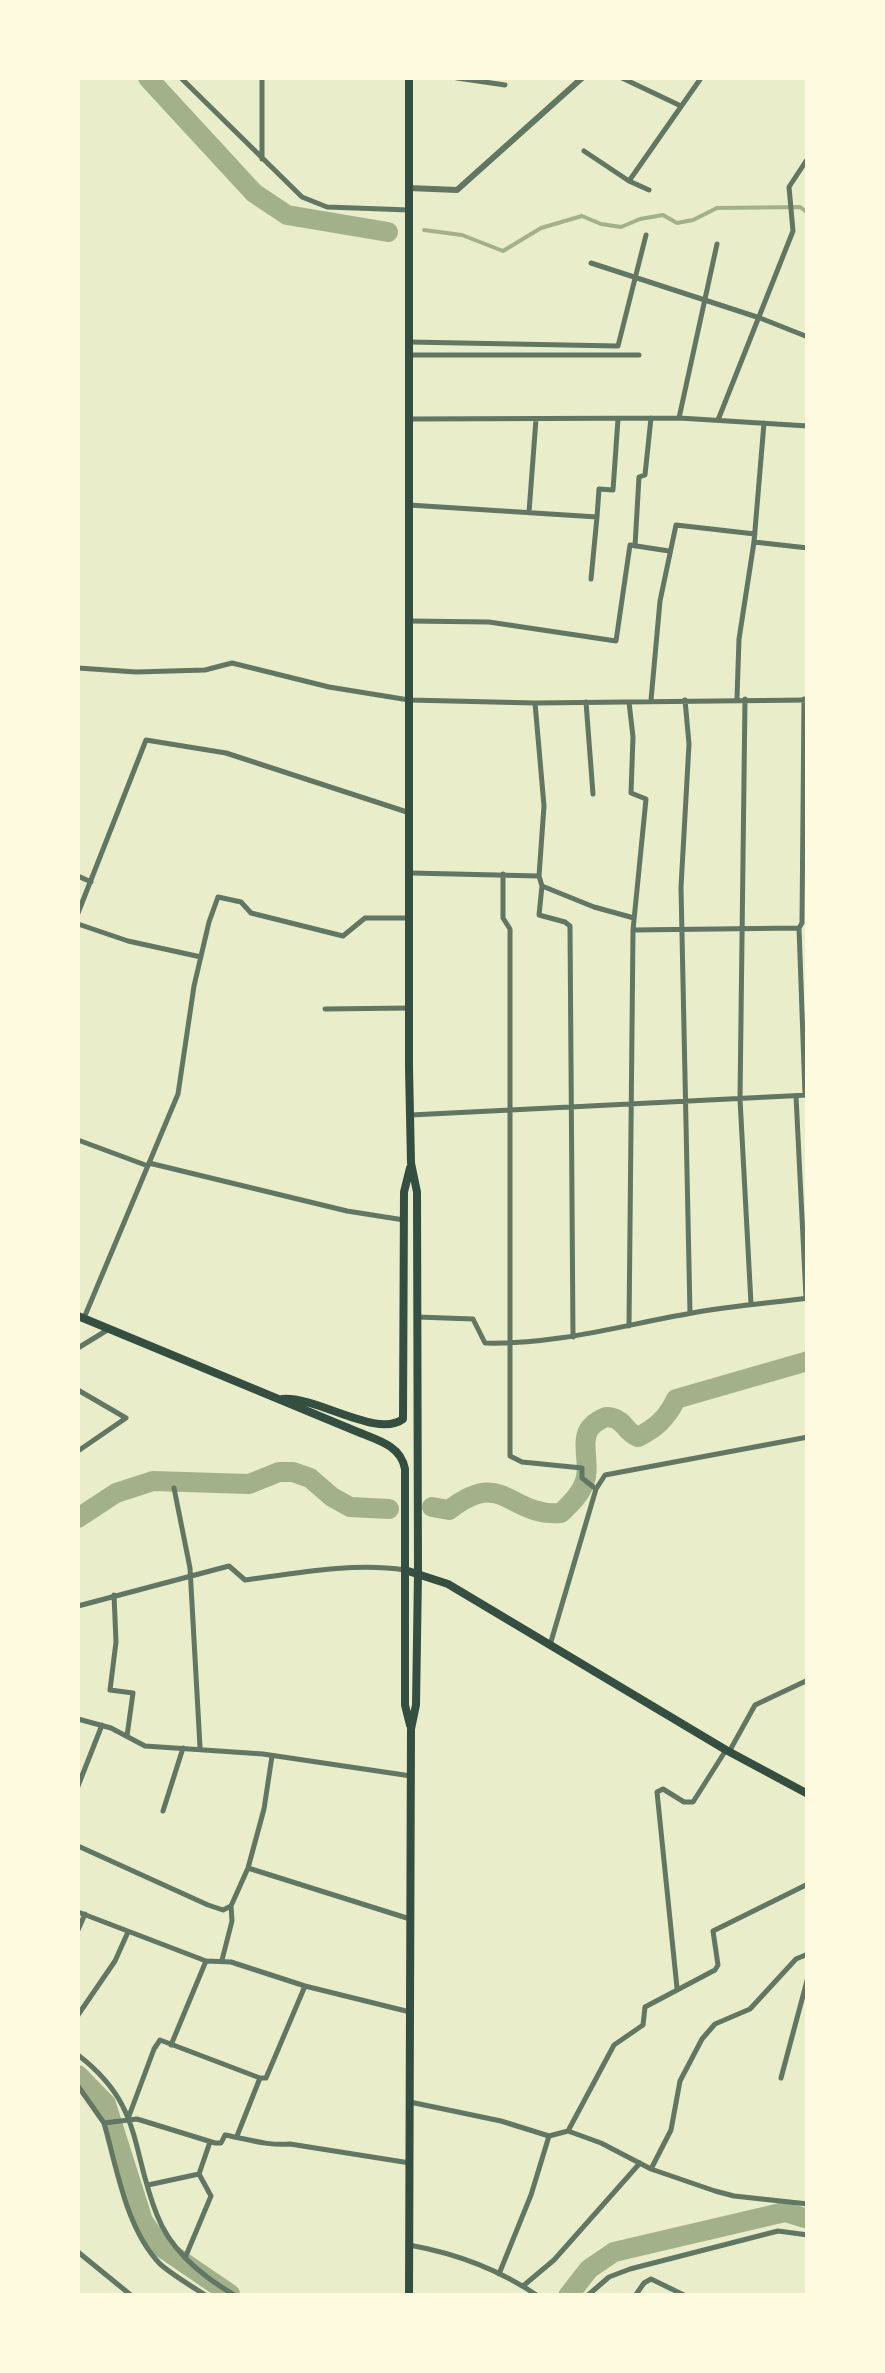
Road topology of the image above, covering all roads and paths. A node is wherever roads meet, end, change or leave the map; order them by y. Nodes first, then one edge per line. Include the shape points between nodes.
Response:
1 (181, 78) edge
2 (262, 78) edge
3 (409, 78) edge
4 (457, 78) edge
5 (582, 78) edge
6 (622, 78) edge
7 (701, 78) edge
8 (505, 84) dead end
9 (681, 106) junction
10 (584, 151) dead end
11 (808, 158) edge
12 (262, 159) junction
13 (800, 168) junction
14 (808, 173) edge
15 (629, 181) junction
16 (409, 188) junction
17 (650, 190) dead end
18 (409, 210) junction
19 (646, 235) dead end
20 (718, 244) dead end
21 (591, 263) dead end
22 (636, 278) junction
23 (703, 299) junction
24 (760, 318) junction
25 (808, 337) edge
26 (409, 342) junction
27 (409, 355) junction
28 (639, 355) dead end
29 (618, 418) junction
30 (651, 418) junction
31 (679, 418) junction
32 (410, 419) junction
33 (536, 419) junction
34 (718, 420) junction
35 (764, 422) junction
36 (808, 426) edge
37 (410, 505) junction
38 (530, 512) junction
39 (596, 517) junction
40 (754, 538) junction
41 (635, 546) junction
42 (808, 548) edge
43 (669, 551) junction
44 (591, 579) dead end
45 (410, 621) junction
46 (78, 668) edge
47 (737, 698) junction
48 (746, 699) junction
49 (410, 700) junction
50 (651, 700) junction
51 (686, 700) junction
52 (806, 700) edge
53 (629, 701) junction
54 (586, 702) junction
55 (534, 704) junction
56 (593, 794) dead end
57 (410, 813) junction
58 (411, 873) junction
59 (503, 874) junction
60 (78, 876) edge
61 (539, 876) junction
62 (90, 882) junction
63 (542, 886) junction
64 (78, 913) edge
65 (410, 918) junction
66 (634, 918) junction
67 (78, 924) edge
68 (803, 924) edge
69 (633, 930) junction
70 (741, 930) junction
71 (682, 932) junction
72 (201, 957) junction
73 (410, 1008) junction
74 (325, 1009) dead end
75 (806, 1095) edge
76 (796, 1096) junction
77 (740, 1099) junction
78 (687, 1101) junction
79 (630, 1104) junction
80 (570, 1107) junction
81 (509, 1112) junction
82 (410, 1116) junction
83 (78, 1140) edge
84 (411, 1163) junction
85 (152, 1164) junction
86 (404, 1220) junction
87 (807, 1298) edge
88 (751, 1304) junction
89 (690, 1313) junction
90 (80, 1317) edge
91 (417, 1317) junction
92 (628, 1326) junction
93 (109, 1329) junction
94 (574, 1337) junction
95 (512, 1343) junction
96 (78, 1348) edge
97 (78, 1390) edge
98 (282, 1399) junction
99 (808, 1437) edge
100 (78, 1451) edge
101 (174, 1488) dead end
102 (596, 1488) junction
103 (406, 1570) junction
104 (418, 1573) junction
105 (190, 1575) junction
106 (114, 1594) junction
107 (78, 1606) edge
108 (550, 1645) junction
109 (808, 1680) edge
110 (78, 1719) edge
111 (102, 1725) junction
112 (411, 1729) junction
113 (126, 1736) junction
114 (200, 1747) junction
115 (183, 1748) junction
116 (727, 1751) junction
117 (272, 1756) junction
118 (411, 1776) junction
119 (78, 1786) edge
120 (808, 1794) edge
121 (163, 1811) dead end
122 (78, 1846) edge
123 (248, 1868) junction
124 (808, 1884) edge
125 (231, 1906) junction
126 (78, 1912) edge
127 (85, 1914) junction
128 (410, 1919) junction
129 (78, 1930) edge
130 (128, 1932) junction
131 (808, 1954) edge
132 (206, 1960) junction
133 (222, 1961) junction
134 (808, 1977) edge
135 (305, 1986) junction
136 (677, 1988) junction
137 (804, 2002) edge
138 (410, 2012) junction
139 (78, 2016) edge
140 (171, 2045) junction
141 (78, 2055) edge
142 (260, 2078) junction
143 (780, 2078) dead end
144 (78, 2086) edge
145 (410, 2102) junction
146 (127, 2119) junction
147 (105, 2123) junction
148 (568, 2131) junction
149 (238, 2136) junction
150 (549, 2136) junction
151 (210, 2142) junction
152 (410, 2162) junction
153 (640, 2163) junction
154 (651, 2169) junction
155 (199, 2174) junction
156 (148, 2186) junction
157 (808, 2204) edge
158 (808, 2235) edge
159 (410, 2245) junction
160 (78, 2252) edge
161 (184, 2259) junction
162 (498, 2274) junction
163 (524, 2286) junction
164 (132, 2296) edge
165 (207, 2296) edge
166 (236, 2296) edge
167 (409, 2296) edge
168 (538, 2296) edge
169 (587, 2296) edge
170 (635, 2296) edge
171 (686, 2296) edge

1 - 12 street
2 - 12 street
3 - 16 main road
4 - 8 street
5 - 16 street via 457,190
6 - 9 street
7 - 9 street
9 - 15 street
10 - 15 street
11 - 13 street
12 - 18 street via 314,204
13 - 14 street
13 - 24 street via 790,183 794,228
15 - 17 street
16 - 18 main road
18 - 26 main road
19 - 22 street
20 - 23 street
21 - 22 street
22 - 23 street
22 - 26 street via 618,346
23 - 24 street
23 - 31 street
24 - 25 street
24 - 34 street
26 - 27 main road
27 - 28 street
27 - 32 main road
29 - 30 street
29 - 33 street
29 - 39 street via 614,490 599,489
30 - 31 street
30 - 41 street
31 - 34 street
32 - 33 street
32 - 37 main road
33 - 38 street
34 - 35 street
35 - 36 street
35 - 40 street
37 - 38 street
37 - 45 main road
38 - 39 street
39 - 44 street
40 - 42 street
40 - 43 street via 679,524
40 - 47 street
41 - 43 street
41 - 45 street via 630,545 616,640 489,622
43 - 50 street
45 - 49 main road
46 - 49 street via 205,670 232,663
47 - 48 street
47 - 51 street
48 - 52 street
48 - 70 street
49 - 55 street
49 - 57 main road
50 - 51 street
50 - 53 street
51 - 71 street
52 - 68 street
53 - 54 street
53 - 66 street via 631,794 646,799
54 - 55 street
54 - 56 street
55 - 61 street via 544,806
57 - 58 main road
57 - 62 street via 226,752 148,740
58 - 59 street
58 - 65 main road
59 - 61 street
59 - 81 street via 503,918 510,929
60 - 62 street
61 - 63 street
62 - 64 street
63 - 66 street
63 - 80 street via 539,915 570,926
65 - 72 street via 366,918 343,936 251,913 242,902 220,896
65 - 73 main road
66 - 69 street
67 - 72 street
68 - 70 street
68 - 75 street
69 - 71 street
69 - 79 street
70 - 71 street
70 - 77 street
71 - 78 street
72 - 85 street via 178,1094
73 - 74 street
73 - 82 main road
75 - 76 street
76 - 77 street
76 - 87 street
77 - 78 street
77 - 88 street
78 - 79 street
78 - 89 street
79 - 80 street
79 - 92 street
80 - 81 street
80 - 94 street
81 - 82 street
81 - 95 street
82 - 84 main road
83 - 85 street
84 - 86 main road
84 - 91 main road
85 - 86 street
85 - 90 street
86 - 98 main road via 404,1418 392,1426 375,1424 299,1398
87 - 88 street
88 - 89 street
89 - 92 street
90 - 93 main road
91 - 95 street via 472,1319 485,1343
91 - 104 main road
92 - 94 street
93 - 96 street
93 - 98 main road
94 - 95 street
95 - 102 street via 510,1456 582,1468 582,1478
97 - 100 street via 126,1418
98 - 103 main road via 400,1455
99 - 102 street via 625,1470 605,1475
101 - 105 street
102 - 108 street
103 - 104 main road
103 - 105 street via 245,1580 229,1566
103 - 112 main road via 405,1705
104 - 108 main road
104 - 112 main road
105 - 106 street
105 - 114 street
106 - 107 street
106 - 113 street via 110,1690 133,1693
108 - 116 main road
109 - 116 street via 760,1700
110 - 111 street
111 - 113 street
111 - 119 street
112 - 118 main road
113 - 115 street via 145,1746
114 - 115 street
114 - 117 street
115 - 121 street
116 - 120 main road
116 - 136 street via 692,1802 663,1788 657,1792
117 - 118 street
117 - 123 street
118 - 128 main road
122 - 125 street via 208,1905
123 - 125 street
123 - 128 street
124 - 136 street via 716,1928 716,1970
125 - 133 street
126 - 127 street
127 - 129 street
127 - 130 street
128 - 138 main road
130 - 132 street
130 - 139 street
131 - 154 street via 750,2009 715,2024 702,2039 680,2080 671,2130
132 - 133 street
132 - 140 street
133 - 135 street
134 - 137 street
135 - 138 street
135 - 142 street via 272,2068
136 - 148 street via 645,2007 644,2025 614,2046
137 - 143 street
138 - 145 main road
140 - 142 street
140 - 146 street via 157,2042
141 - 146 street via 118,2092
142 - 149 street
144 - 147 street
145 - 150 street
145 - 152 main road
146 - 147 street
146 - 151 street
146 - 156 street
147 - 165 street via 128,2206 150,2250
148 - 150 street
148 - 153 street
149 - 151 street
149 - 152 street via 275,2147
150 - 162 street
151 - 155 street
152 - 159 main road
153 - 154 street
153 - 163 street
154 - 157 street via 734,2196
155 - 156 street
155 - 161 street via 211,2196
156 - 161 street via 157,2216
158 - 169 street via 778,2230 630,2268
159 - 162 street
159 - 167 main road
160 - 164 street
161 - 166 street
162 - 163 street
163 - 168 street
170 - 171 street via 651,2279

